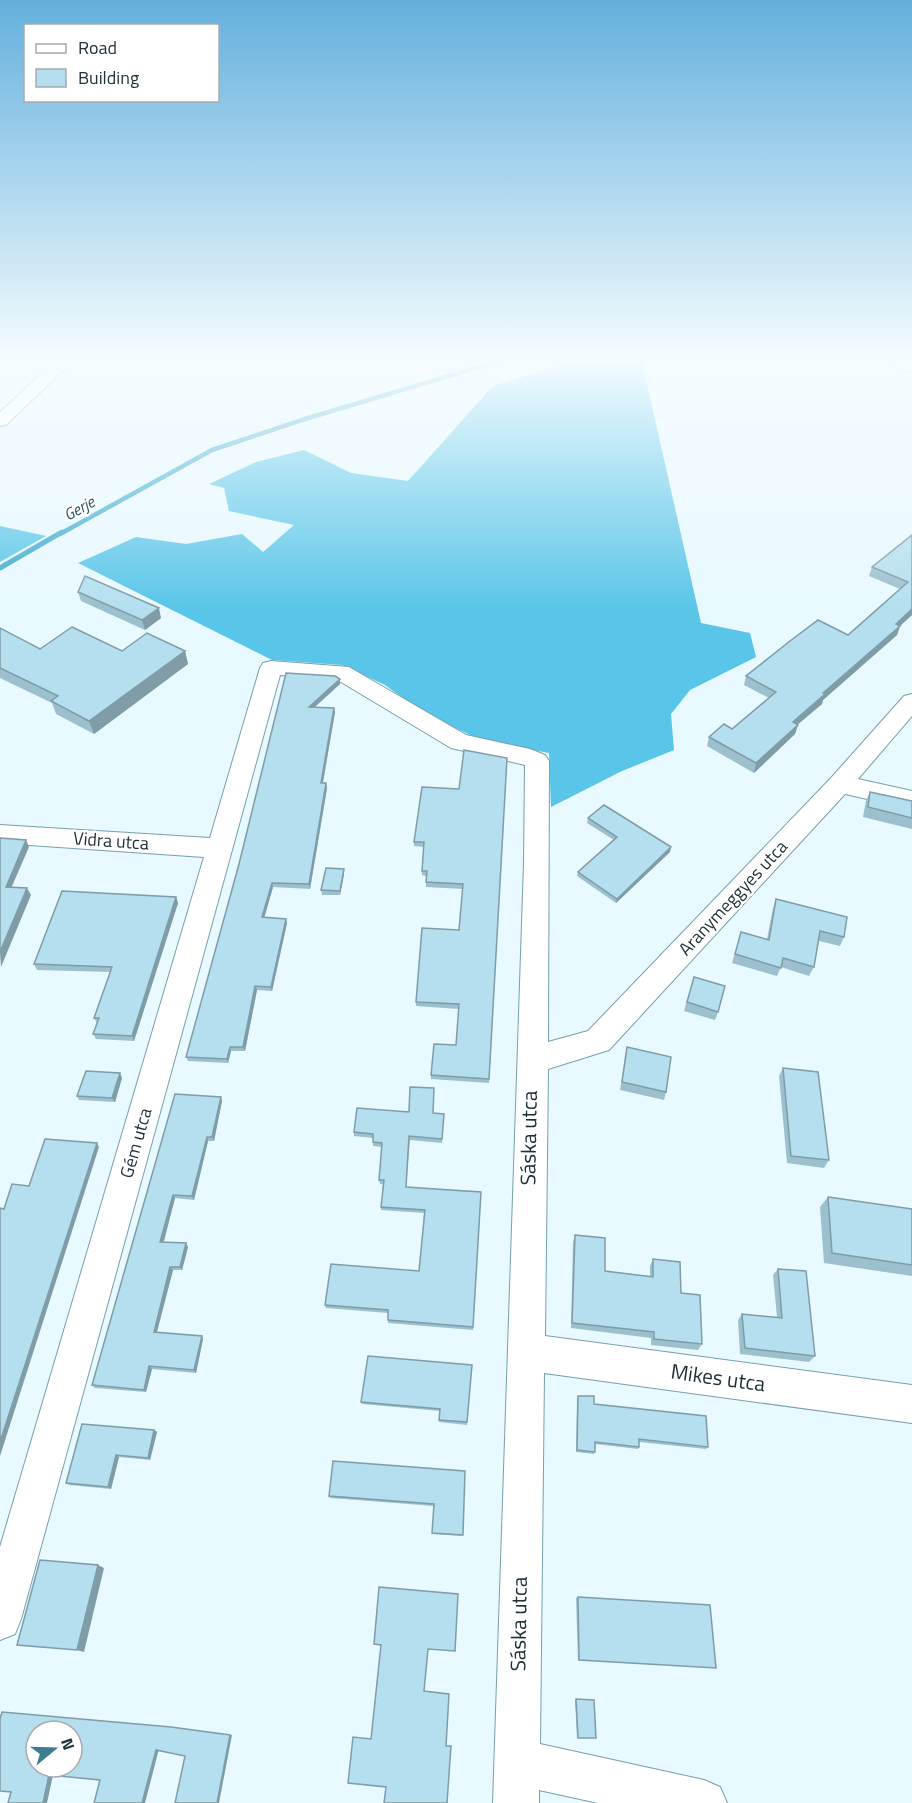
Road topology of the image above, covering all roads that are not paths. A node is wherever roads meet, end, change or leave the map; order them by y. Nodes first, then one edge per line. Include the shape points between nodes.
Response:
1 (271, 668) joint
2 (912, 700) edge
3 (840, 783) junction
4 (912, 800) edge
5 (0, 834) edge
6 (221, 848) junction
7 (531, 1060) junction
8 (525, 1352) junction
9 (912, 1404) edge
10 (0, 1619) edge
11 (516, 1783) edge
12 (704, 1803) edge

1 - 6 street, Gém utca
1 - 7 street, Sáska utca via 341,672 459,742 537,761
2 - 3 street, Aranymeggyes utca
3 - 4 street
3 - 7 street, Aranymeggyes utca via 598,1041
5 - 6 street, Vidra utca
6 - 10 street, Gém utca
7 - 8 street, Sáska utca
8 - 9 street, Mikes utca
8 - 11 street, Sáska utca
11 - 12 street

